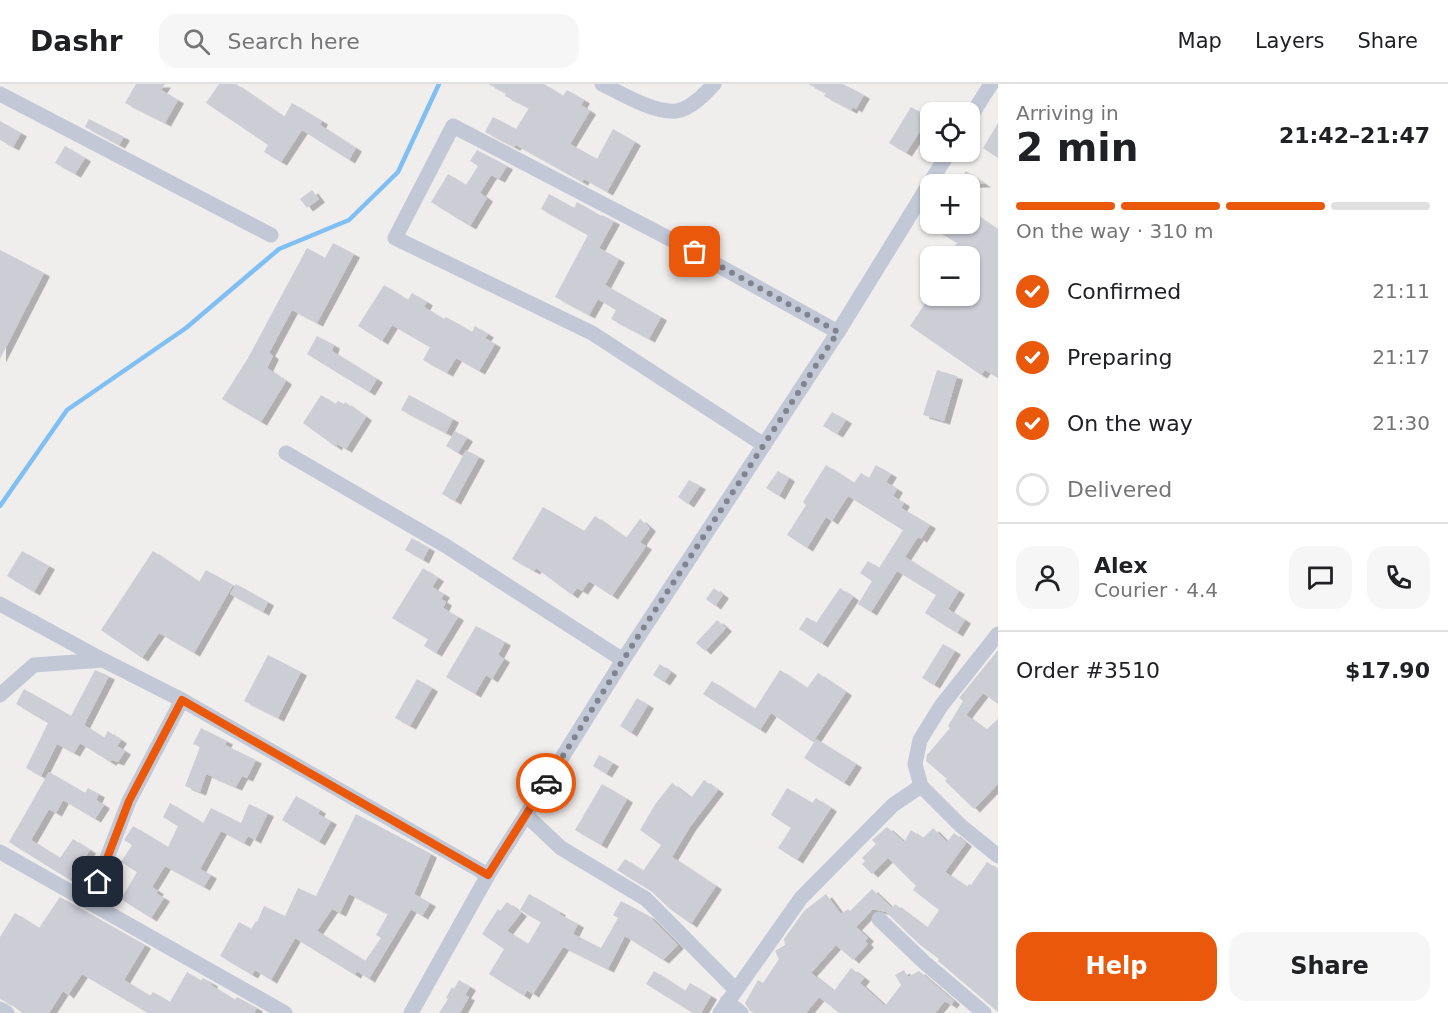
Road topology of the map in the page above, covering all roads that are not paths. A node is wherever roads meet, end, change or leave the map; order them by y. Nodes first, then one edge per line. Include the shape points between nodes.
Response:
1 (602, 84) edge
2 (714, 84) edge
3 (991, 84) edge
4 (0, 94) edge
5 (980, 102) edge
6 (943, 162) edge
7 (271, 235) dead end
8 (838, 332) junction
9 (764, 445) junction
10 (286, 453) dead end
11 (0, 604) edge
12 (998, 634) edge
13 (103, 660) junction
14 (623, 660) junction
15 (0, 696) edge
16 (182, 700) junction
17 (921, 786) junction
18 (526, 815) junction
19 (0, 852) edge
20 (998, 856) edge
21 (488, 875) junction
22 (90, 902) junction
23 (879, 919) dead end
24 (728, 1002) edge
25 (0, 1008) edge
26 (7, 1013) edge
27 (285, 1013) edge
28 (411, 1013) edge
29 (741, 1013) edge
30 (984, 1013) edge

1 - 2 street via 649,106 677,111 696,102
3 - 5 street
4 - 7 street
6 - 8 street
8 - 9 street
8 - 9 street via 453,126 395,238 592,333
9 - 14 street
10 - 14 street via 446,546
11 - 13 street
12 - 17 street via 941,706 920,740 915,764
13 - 15 street via 34,665
13 - 16 street
14 - 18 street
16 - 21 street
16 - 22 street via 129,801
17 - 20 street
17 - 24 street via 893,805 801,898
18 - 21 street
18 - 24 street via 561,848 646,899
19 - 22 street
21 - 28 street
22 - 27 street
23 - 30 street
24 - 29 street
25 - 26 street

